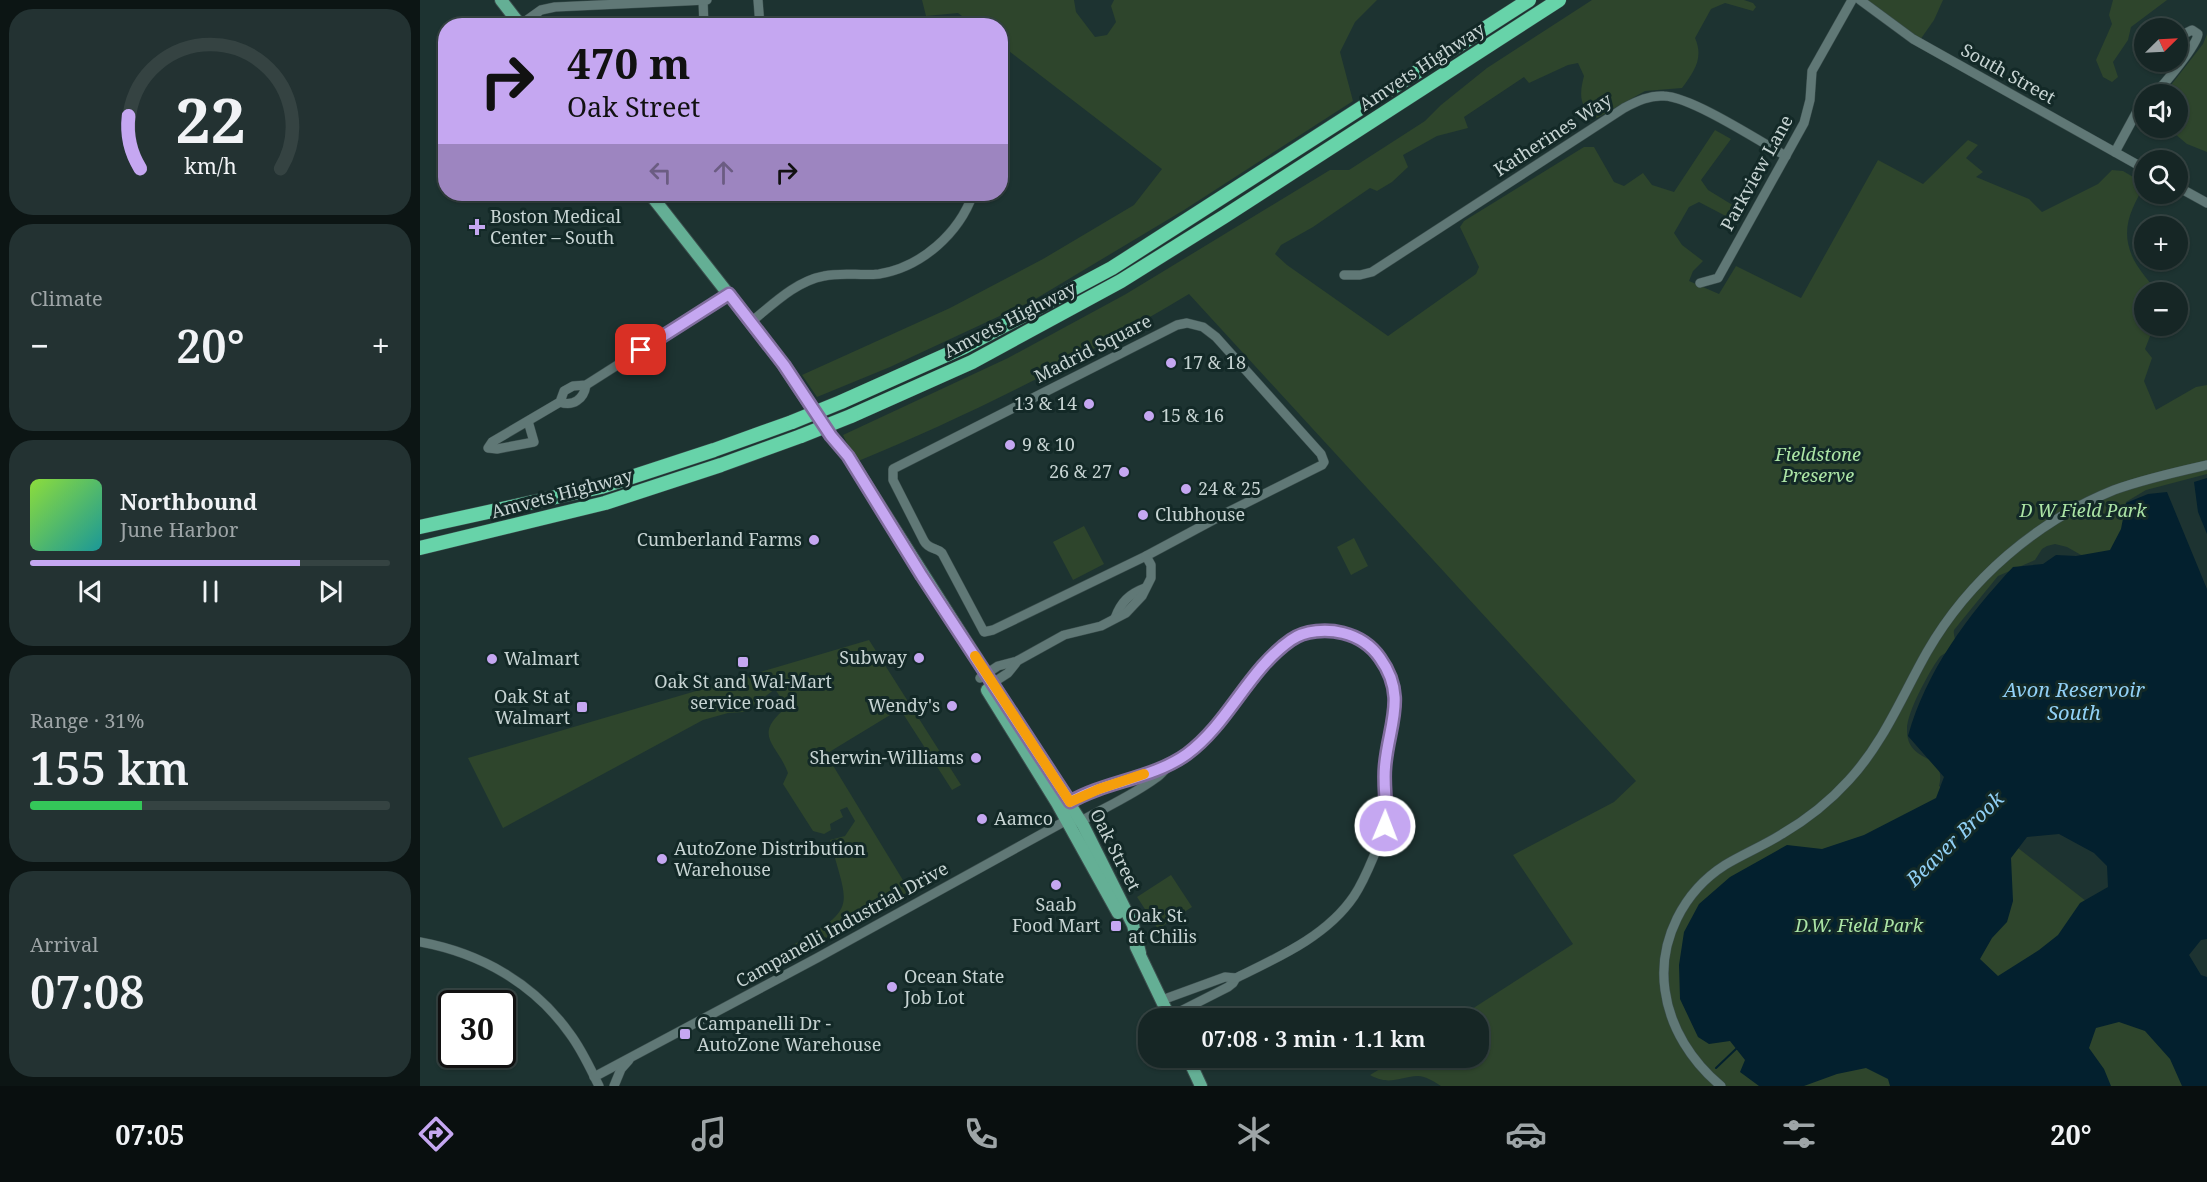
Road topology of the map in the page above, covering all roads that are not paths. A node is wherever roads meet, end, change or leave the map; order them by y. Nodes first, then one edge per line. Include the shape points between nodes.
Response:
1 (501, 0) edge
2 (705, 0) edge
3 (758, 0) edge
4 (1529, 0) edge
5 (1559, 0) edge
6 (1852, 0) edge
7 (1860, 0) edge
8 (515, 18) edge
9 (530, 18) edge
10 (705, 18) edge
11 (759, 18) edge
12 (2188, 32) edge
13 (2188, 52) edge
14 (2134, 117) edge
15 (2115, 152) junction
16 (1786, 156) junction
17 (2134, 163) edge
18 (2188, 193) edge
19 (658, 201) edge
20 (969, 201) edge
21 (2207, 203) edge
22 (1344, 275) dead end
23 (1700, 283) dead end
24 (729, 294) junction
25 (750, 322) junction
26 (528, 421) junction
27 (2207, 465) edge
28 (420, 527) edge
29 (420, 549) edge
30 (1146, 556) junction
31 (986, 680) junction
32 (1170, 766) junction
33 (1070, 802) junction
34 (1067, 820) junction
35 (1081, 821) junction
36 (420, 942) edge
37 (1140, 953) junction
38 (1236, 978) junction
39 (1162, 1000) junction
40 (1166, 1008) edge
41 (1189, 1008) edge
42 (631, 1057) junction
43 (1193, 1068) edge
44 (594, 1077) junction
45 (599, 1086) edge
46 (614, 1086) edge
47 (1201, 1086) edge
48 (1721, 1086) edge

1 - 8 main road
2 - 9 street via 555,7
2 - 10 street
3 - 11 street
4 - 28 highway, Amvets Highway, bridge via 1113,268 964,347 842,402 714,450 601,487
5 - 29 highway, Amvets Highway, bridge via 1209,227 1121,281 981,357 851,416 721,465 605,503
6 - 16 street, Parkview Lane via 1812,71 1804,123
7 - 15 street, South Street via 1913,39
12 - 13 street via 2198,34
14 - 15 street
15 - 17 street, South Street
16 - 22 street, Katherines Way via 1688,101 1666,96 1647,98 1624,108 1372,272
16 - 23 street, Parkview Lane via 1718,278
18 - 21 street
19 - 24 main road, Oak Street
20 - 25 street via 957,225 942,242 915,261 881,274 824,275 805,282
24 - 25 main road, Oak Street
24 - 26 street via 586,385 564,391 560,402
25 - 31 main road, Oak Street via 831,436 865,498
26 - 26 street via 534,442 488,448 492,442
27 - 48 street via 2112,491 2068,513 2009,554 1966,596 1937,635 1880,740 1850,779 1795,826 1710,876 1689,898 1668,944 1664,967 1667,1002 1687,1049
30 - 30 street, Madrid Square via 1324,462 1216,337 1196,324 1177,325 891,472 924,542 940,550 984,632
30 - 31 street via 1152,572 1148,584 1126,613 1101,626 1064,635 1017,661 1008,673
31 - 33 main road, Oak Street
31 - 34 main road, Oak Street
32 - 33 street
32 - 35 street
32 - 38 street via 1212,731 1276,651 1300,635 1334,631 1359,639 1382,660 1394,685 1395,714 1385,771 1386,818 1358,890 1311,937
33 - 34 street
33 - 35 main road, Oak Street
34 - 35 street
34 - 37 main road, Oak Street
34 - 42 street, Campanelli Industrial Drive
35 - 37 main road, Oak Street via 1133,925
36 - 44 street via 477,958 526,988 569,1032
37 - 39 main road, Oak Street
38 - 39 street via 1225,977
38 - 41 street via 1228,987
39 - 40 main road, Oak Street
42 - 44 street, Campanelli Industrial Drive
42 - 46 street
43 - 47 main road
44 - 45 street

